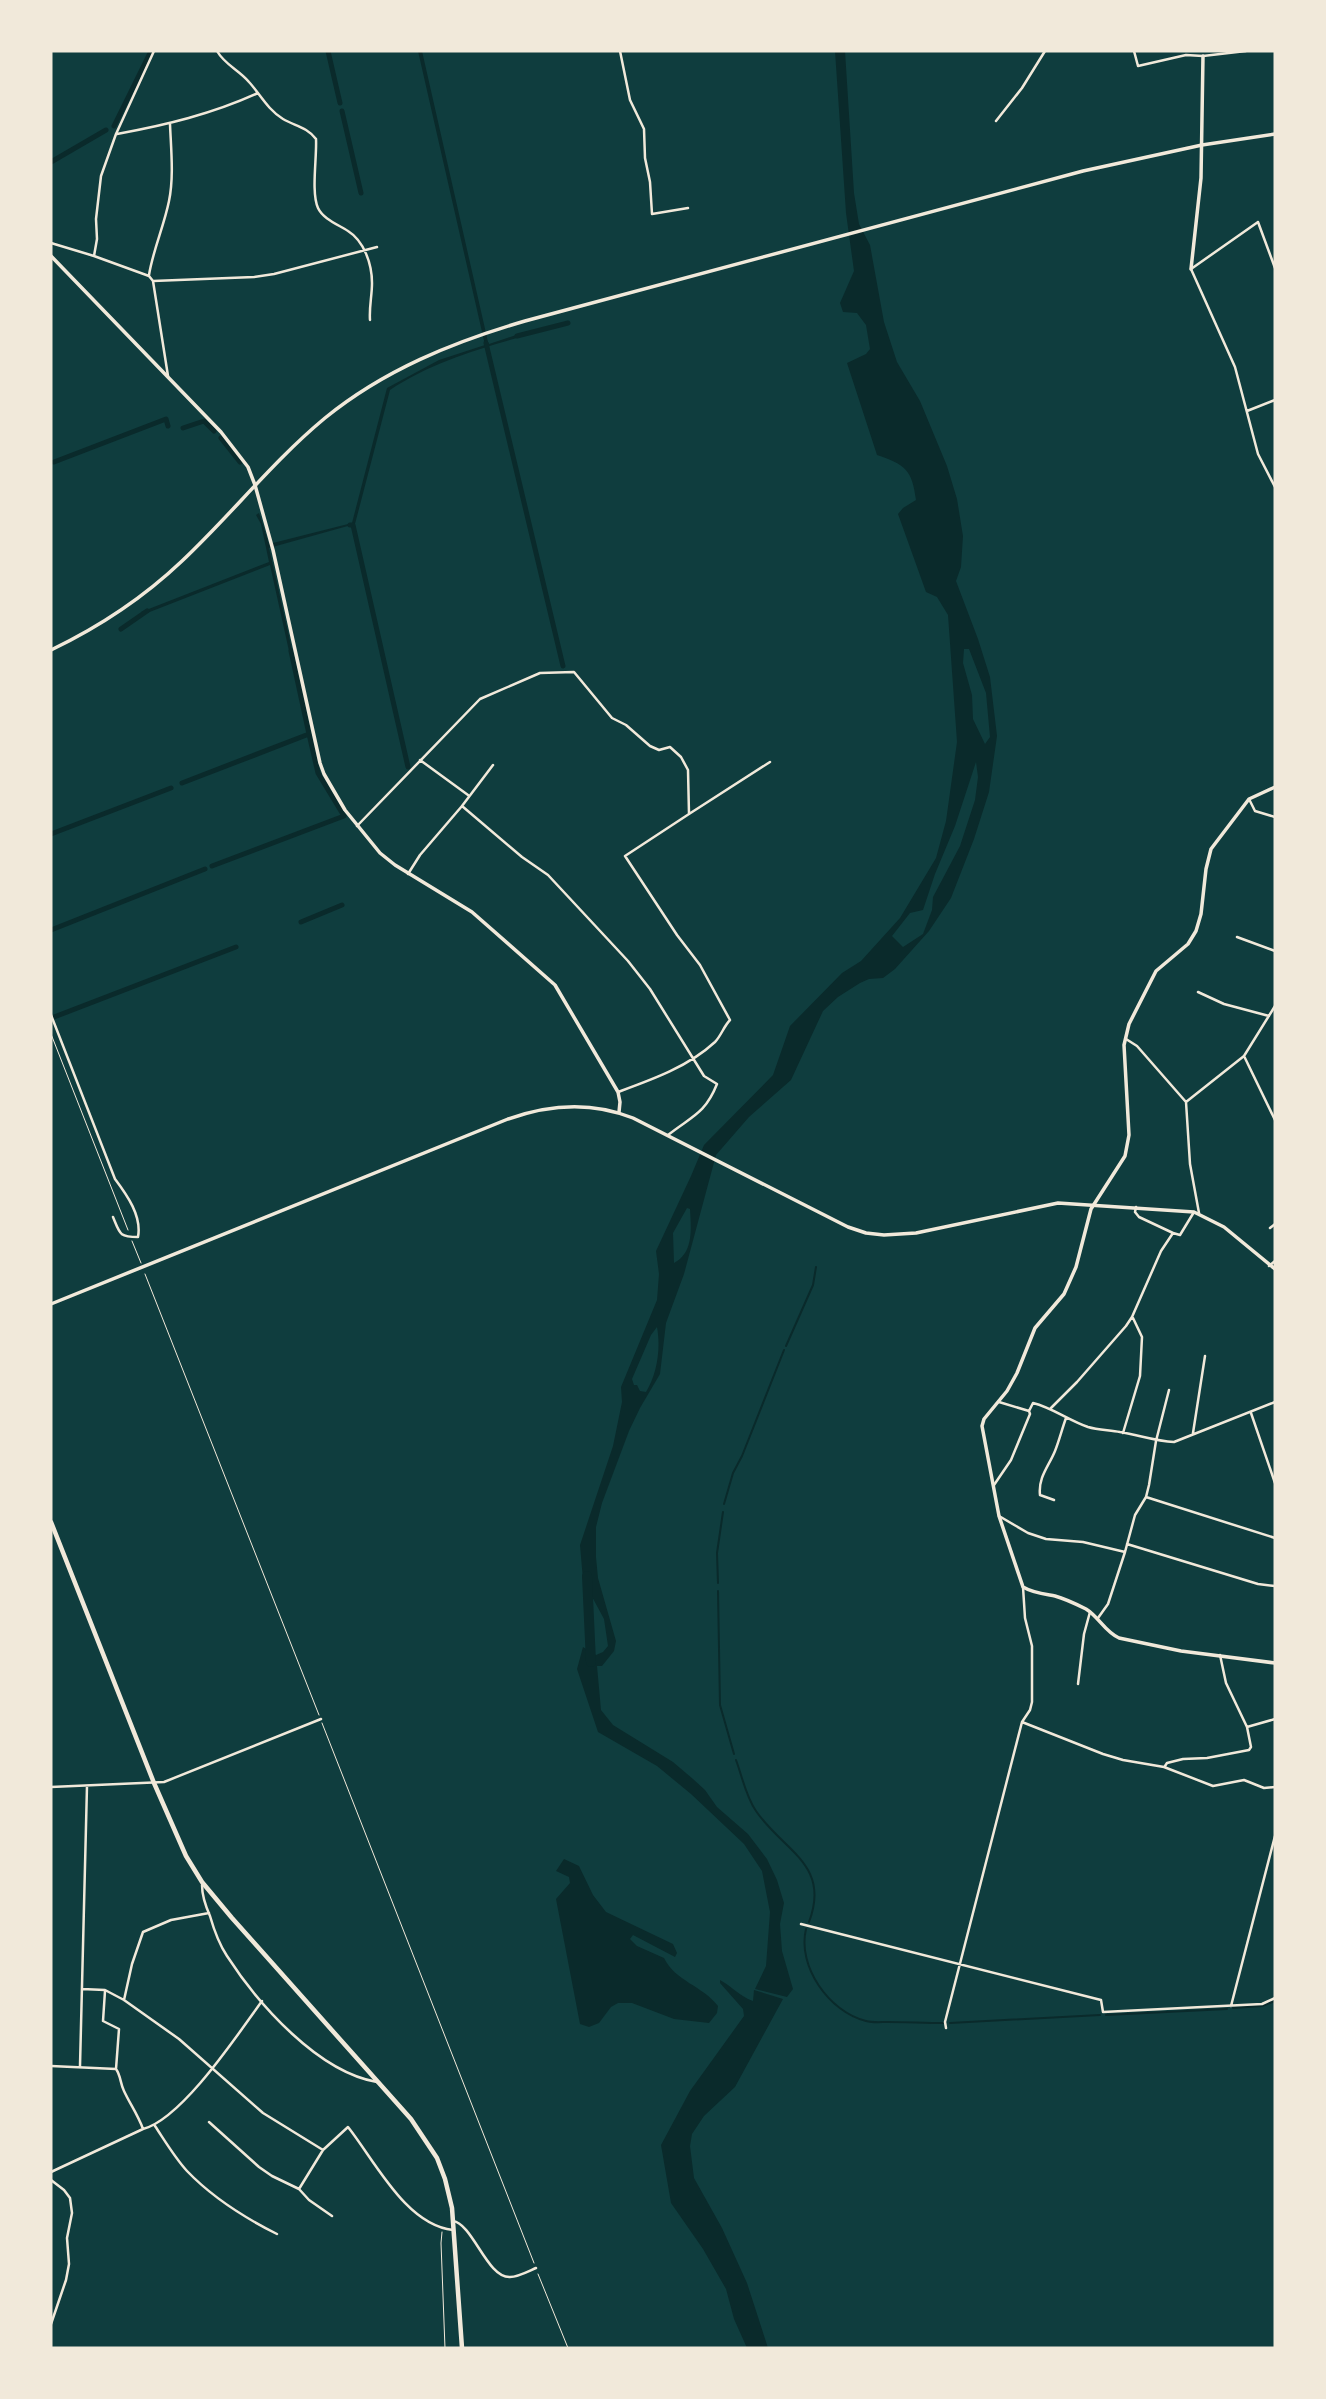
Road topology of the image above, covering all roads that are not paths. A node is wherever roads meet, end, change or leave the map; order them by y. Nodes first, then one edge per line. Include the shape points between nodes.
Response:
1 (154, 51) edge
2 (217, 51) edge
3 (620, 51) edge
4 (1045, 51) edge
5 (1134, 51) edge
6 (1246, 51) edge
7 (1203, 53) edge
8 (258, 93) junction
9 (996, 121) dead end
10 (170, 124) junction
11 (116, 134) junction
12 (1275, 134) edge
13 (1202, 145) junction
14 (688, 208) dead end
15 (51, 243) edge
16 (377, 247) dead end
17 (365, 250) junction
18 (51, 256) edge
19 (94, 256) junction
20 (1275, 268) edge
21 (1191, 269) junction
22 (149, 276) junction
23 (153, 281) junction
24 (370, 320) dead end
25 (167, 376) junction
26 (1275, 400) edge
27 (1247, 411) junction
28 (1274, 481) edge
29 (255, 485) junction
30 (1275, 487) edge
31 (51, 650) edge
32 (420, 760) junction
33 (770, 762) dead end
34 (492, 765) dead end
35 (1275, 787) edge
36 (468, 795) junction
37 (1249, 799) junction
38 (462, 806) junction
39 (689, 814) junction
40 (1275, 817) edge
41 (357, 826) junction
42 (408, 873) junction
43 (1237, 937) dead end
44 (1275, 951) edge
45 (1198, 992) dead end
46 (1275, 1006) edge
47 (51, 1015) edge
48 (1269, 1016) junction
49 (1125, 1038) junction
50 (1244, 1056) junction
51 (693, 1058) junction
52 (618, 1092) junction
53 (1186, 1102) junction
54 (619, 1112) junction
55 (1275, 1120) edge
56 (670, 1136) junction
57 (1094, 1204) junction
58 (1136, 1207) junction
59 (1196, 1212) junction
60 (113, 1217) dead end
61 (1275, 1224) edge
62 (1270, 1228) dead end
63 (1173, 1233) junction
64 (1275, 1261) edge
65 (1269, 1266) junction
66 (1275, 1269) edge
67 (51, 1304) edge
68 (1132, 1317) junction
69 (1205, 1356) dead end
70 (1169, 1390) dead end
71 (999, 1402) junction
72 (1275, 1402) edge
73 (1051, 1408) junction
74 (1029, 1411) junction
75 (1251, 1413) junction
76 (1066, 1418) junction
77 (1123, 1433) junction
78 (1193, 1433) junction
79 (1156, 1441) junction
80 (1275, 1483) edge
81 (993, 1486) junction
82 (1146, 1497) junction
83 (1054, 1500) dead end
84 (999, 1516) junction
85 (51, 1521) edge
86 (1275, 1538) edge
87 (1127, 1544) junction
88 (1125, 1552) junction
89 (1275, 1586) edge
90 (1023, 1587) junction
91 (1090, 1612) junction
92 (1098, 1618) junction
93 (1220, 1654) junction
94 (1275, 1663) edge
95 (1078, 1684) dead end
96 (321, 1719) road end
97 (1275, 1719) edge
98 (1022, 1722) junction
99 (1247, 1727) junction
100 (1164, 1767) junction
101 (154, 1783) junction
102 (87, 1785) junction
103 (51, 1787) edge
104 (1275, 1787) edge
105 (1275, 1836) edge
106 (202, 1882) junction
107 (209, 1913) junction
108 (801, 1924) dead end
109 (960, 1965) junction
110 (82, 1989) junction
111 (105, 1990) junction
112 (1275, 1998) edge
113 (124, 2000) junction
114 (262, 2001) junction
115 (1231, 2006) junction
116 (946, 2028) dead end
117 (51, 2066) edge
118 (80, 2066) junction
119 (212, 2067) junction
120 (116, 2069) junction
121 (378, 2082) junction
122 (209, 2122) dead end
123 (155, 2126) junction
124 (143, 2129) junction
125 (323, 2150) junction
126 (51, 2172) edge
127 (51, 2180) edge
128 (299, 2189) junction
129 (331, 2216) dead end
130 (453, 2221) junction
131 (454, 2230) junction
132 (278, 2234) dead end
133 (536, 2268) road end
134 (51, 2324) edge
135 (462, 2348) edge

1 - 11 street
2 - 8 street
3 - 14 street via 630,100 644,129 652,214
4 - 9 street
5 - 7 street via 1138,66
6 - 7 street
7 - 13 main road
8 - 10 street
8 - 17 street via 281,119 311,132 316,139 318,208 357,236
10 - 11 street
10 - 22 street via 170,199
11 - 19 street via 101,176
12 - 13 main road
13 - 21 main road
13 - 29 main road via 1083,171 487,332 405,365 352,398 289,449
15 - 19 street
16 - 17 street
17 - 23 street via 254,277
17 - 24 street via 372,282
18 - 25 main road
19 - 22 street
20 - 21 street via 1258,222
21 - 27 street via 1234,367
22 - 23 street
23 - 25 street
25 - 29 main road via 235,449
26 - 27 street
27 - 28 street via 1258,454
28 - 30 street
29 - 31 main road via 163,579 110,619
29 - 41 main road via 320,763
32 - 36 street
32 - 39 street via 480,699 540,674 574,672 612,718 650,746 670,747 681,757 688,770
32 - 41 street
33 - 39 street
34 - 36 street
35 - 37 main road
36 - 38 street
37 - 40 street via 1255,811
37 - 49 main road via 1211,849 1196,931 1151,977
38 - 42 street
38 - 51 street via 548,875 628,961
39 - 51 street via 625,856 701,965 730,1020 717,1040
41 - 42 main road via 380,853
42 - 52 main road via 472,912 542,972 565,999
43 - 44 street
45 - 48 street
46 - 48 street
47 - 60 street via 115,1179 128,1198 138,1237 120,1234
48 - 50 street
49 - 53 street
49 - 57 main road via 1128,1147
50 - 53 street
50 - 55 street
51 - 52 street
51 - 56 street via 704,1076 717,1084 702,1111
52 - 54 main road
53 - 59 street
54 - 56 main road
54 - 67 main road via 572,1106 529,1111
56 - 57 main road via 857,1231 897,1236 1033,1207
57 - 58 main road
57 - 71 main road via 1068,1287 1035,1328
58 - 59 main road
58 - 63 street via 1139,1217
59 - 63 street via 1180,1235
59 - 65 main road via 1224,1227
61 - 62 street
63 - 68 street
64 - 65 street
65 - 66 main road
68 - 73 street
68 - 77 street via 1142,1337 1141,1365
69 - 78 street
70 - 79 street
71 - 74 street
71 - 81 main road via 982,1426
72 - 75 street
73 - 74 street via 1033,1403
73 - 76 street
74 - 81 street via 1010,1461
75 - 78 street
75 - 80 street
76 - 77 street via 1090,1428
76 - 83 street via 1039,1485 1040,1495
77 - 79 street
78 - 79 street via 1174,1442
79 - 82 street
81 - 84 main road
82 - 86 street
82 - 87 street
84 - 88 street via 1046,1539
84 - 90 main road
85 - 101 highway
87 - 88 street
87 - 89 street
88 - 92 street via 1108,1604
90 - 91 main road
90 - 98 street via 1033,1678 1030,1710
91 - 92 main road
91 - 95 street
92 - 93 main road via 1119,1638
93 - 94 main road
93 - 99 street via 1226,1683
96 - 101 street
97 - 99 street
98 - 100 street via 1113,1757
98 - 109 street
99 - 100 street via 1252,1744 1249,1750 1183,1759
100 - 104 street via 1213,1786 1244,1780
101 - 102 street
101 - 106 highway
102 - 103 street
102 - 110 street
105 - 115 street
106 - 107 street
106 - 121 highway
107 - 113 street via 171,1920 144,1932
107 - 114 street via 226,1955
108 - 109 street
109 - 115 street via 1101,2000 1103,2012
109 - 116 street
110 - 111 street
110 - 118 street
111 - 113 street
111 - 120 street via 103,2021 119,2029
112 - 115 street via 1262,2004
113 - 119 street
114 - 119 street
114 - 121 street via 292,2034 328,2062
117 - 118 street
118 - 120 street
119 - 123 street
119 - 125 street via 263,2113
120 - 124 street
121 - 130 highway via 437,2158
122 - 128 street via 259,2167
123 - 124 street
123 - 132 street via 186,2170 204,2186 247,2219
124 - 126 street
125 - 128 street
125 - 131 street via 348,2127 417,2215
127 - 134 street via 70,2198 72,2213 66,2280
128 - 129 street
130 - 131 highway
130 - 133 street via 464,2226 502,2274 511,2277
131 - 135 highway

